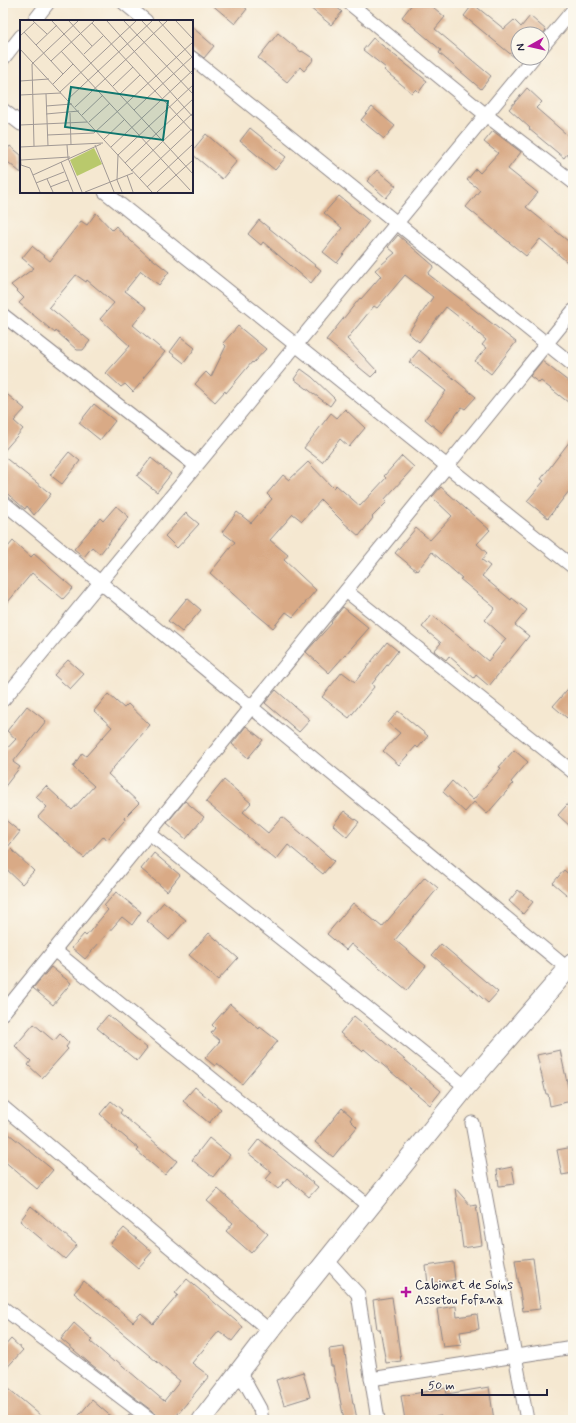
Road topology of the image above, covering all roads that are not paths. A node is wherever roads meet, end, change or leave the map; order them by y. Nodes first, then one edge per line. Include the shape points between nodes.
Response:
1 (48, 3) edge
2 (124, 3) edge
3 (349, 3) edge
4 (573, 10) edge
5 (35, 20) edge
6 (145, 20) edge
7 (20, 37) edge
8 (550, 37) edge
9 (3, 59) edge
10 (193, 59) edge
11 (526, 66) edge
12 (3, 110) edge
13 (486, 115) junction
14 (20, 123) edge
15 (573, 182) edge
16 (106, 193) edge
17 (397, 223) junction
18 (573, 311) edge
19 (3, 315) edge
20 (547, 344) junction
21 (296, 345) junction
22 (573, 365) edge
23 (196, 466) junction
24 (447, 466) junction
25 (3, 502) edge
26 (573, 567) edge
27 (100, 583) junction
28 (346, 591) junction
29 (3, 700) edge
30 (251, 708) junction
31 (573, 772) edge
32 (149, 833) junction
33 (54, 950) junction
34 (571, 969) edge
35 (3, 1013) edge
36 (466, 1087) junction
37 (3, 1107) edge
38 (472, 1123) dead end
39 (370, 1207) junction
40 (327, 1260) junction
41 (3, 1308) edge
42 (270, 1331) junction
43 (573, 1347) edge
44 (515, 1356) junction
45 (239, 1371) junction
46 (371, 1379) junction
47 (151, 1420) edge
48 (202, 1420) edge
49 (262, 1420) edge
50 (378, 1420) edge
51 (527, 1420) edge

1 - 5 street
2 - 6 street
3 - 13 street
4 - 8 street
7 - 9 street
10 - 17 street
11 - 13 street
12 - 14 street
13 - 15 street
13 - 17 street
16 - 21 street
17 - 20 street
17 - 21 street
18 - 20 street
19 - 23 street
20 - 22 street
20 - 24 street
21 - 23 street
21 - 24 street
23 - 27 street
24 - 26 street
24 - 28 street
25 - 27 street
27 - 29 street
27 - 30 street
28 - 30 street
28 - 31 street
30 - 32 street
30 - 34 street
32 - 33 street
32 - 36 street
33 - 35 street
33 - 39 street
34 - 36 street
36 - 39 street
37 - 42 street
38 - 44 street
39 - 40 street
40 - 42 street
40 - 46 street via 358,1294
41 - 47 street
42 - 45 street
43 - 44 street
44 - 46 street
44 - 51 street
45 - 48 street
45 - 49 street via 260,1409
46 - 50 street

